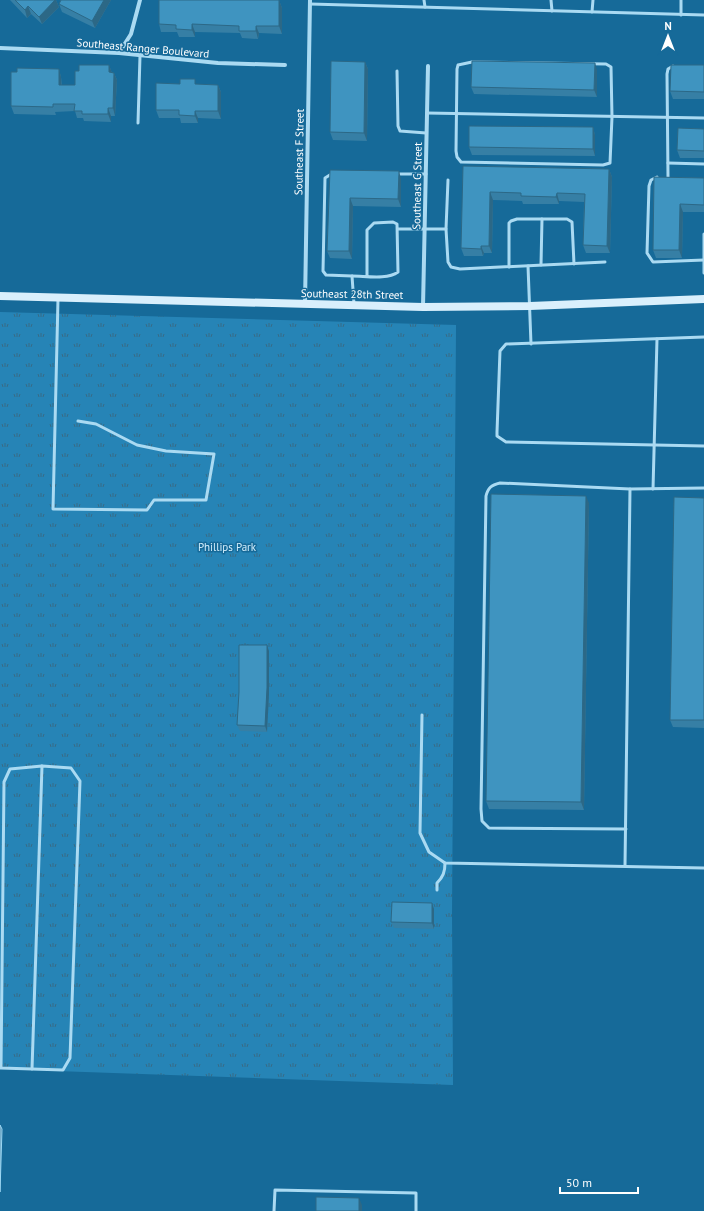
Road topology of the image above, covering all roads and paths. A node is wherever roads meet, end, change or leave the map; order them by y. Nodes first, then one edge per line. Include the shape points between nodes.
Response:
1 (140, 0) edge
2 (387, 0) edge
3 (424, 0) edge
4 (551, 0) edge
5 (593, 0) edge
6 (681, 0) edge
7 (310, 2) edge
8 (386, 6) junction
9 (424, 7) junction
10 (552, 11) junction
11 (592, 12) junction
12 (681, 15) junction
13 (704, 15) edge
14 (0, 48) edge
15 (119, 53) junction
16 (140, 56) junction
17 (285, 65) dead end
18 (428, 66) dead end
19 (676, 66) edge
20 (398, 71) dead end
21 (427, 113) junction
22 (458, 114) junction
23 (612, 116) junction
24 (667, 118) junction
25 (704, 118) edge
26 (138, 123) dead end
27 (426, 133) junction
28 (668, 163) junction
29 (704, 164) edge
30 (340, 173) edge
31 (392, 174) edge
32 (426, 174) junction
33 (668, 177) junction
34 (675, 177) edge
35 (448, 180) dead end
36 (542, 219) junction
37 (425, 228) junction
38 (398, 229) junction
39 (446, 229) junction
40 (704, 234) edge
41 (704, 260) edge
42 (605, 262) dead end
43 (574, 264) junction
44 (541, 265) junction
45 (528, 266) junction
46 (509, 267) junction
47 (704, 274) edge
48 (352, 276) junction
49 (367, 276) junction
50 (0, 296) edge
51 (58, 297) junction
52 (704, 299) edge
53 (305, 304) junction
54 (354, 305) junction
55 (530, 306) junction
56 (423, 307) junction
57 (704, 337) edge
58 (657, 339) junction
59 (531, 344) junction
60 (78, 421) dead end
61 (654, 445) junction
62 (704, 446) edge
63 (704, 488) edge
64 (630, 489) junction
65 (653, 489) junction
66 (422, 715) dead end
67 (42, 766) junction
68 (626, 829) junction
69 (445, 862) junction
70 (625, 866) junction
71 (704, 868) edge
72 (437, 890) dead end
73 (0, 1068) edge
74 (32, 1069) junction
75 (274, 1211) edge
76 (416, 1211) edge

1 - 15 street via 131,34
2 - 8 lane
3 - 9 lane
4 - 10 lane
5 - 11 lane
6 - 12 lane
7 - 8 lane
7 - 53 street, Southeast F Street
8 - 9 lane
9 - 10 lane
10 - 11 lane
11 - 12 lane
12 - 13 lane
14 - 15 street, Southeast Ranger Boulevard
15 - 16 street, Southeast Ranger Boulevard
16 - 17 street, Southeast Ranger Boulevard via 218,63
16 - 26 lane
18 - 21 street, Southeast G Street
19 - 24 lane via 671,66 667,74
20 - 27 lane via 400,131
21 - 22 lane
21 - 27 street, Southeast G Street
22 - 23 lane
22 - 23 lane via 456,151 461,162 603,165 610,163 612,157
22 - 23 lane via 458,65 472,62 606,64 612,71
23 - 24 lane
24 - 25 lane
24 - 28 lane
27 - 32 street, Southeast G Street
28 - 29 lane
28 - 33 lane
30 - 48 lane via 332,173 325,178 323,271 326,275
31 - 32 lane
32 - 37 street, Southeast G Street
33 - 34 lane
33 - 41 lane via 656,177 651,180 649,186 647,253 653,262
35 - 39 lane
36 - 43 lane via 567,219 572,222
36 - 44 lane
36 - 46 lane via 511,220
37 - 38 lane
37 - 39 lane
37 - 56 street, Southeast G Street
38 - 49 lane via 398,272 393,276
38 - 49 lane via 398,224 393,222 369,225
39 - 46 lane via 448,262 451,267
40 - 41 lane
41 - 47 lane
42 - 43 lane
43 - 44 lane
44 - 45 lane
45 - 46 lane
45 - 55 lane
48 - 49 lane
48 - 54 lane
50 - 51 main road, Southeast 28th Street
51 - 53 main road, Southeast 28th Street
51 - 60 lane via 52,509 147,510 154,500 206,500 214,454 166,451 137,445 96,424
52 - 55 main road, Southeast 28th Street
53 - 54 main road, Southeast 28th Street
54 - 56 main road, Southeast 28th Street
55 - 56 main road, Southeast 28th Street
55 - 59 lane
57 - 58 lane
58 - 59 lane
58 - 61 lane
59 - 61 lane via 506,344 500,351 497,436 500,440
61 - 62 lane
61 - 65 lane
63 - 65 lane
64 - 65 lane
64 - 68 lane
64 - 68 lane via 500,483 488,489 481,808 482,821 489,828
66 - 69 lane via 420,833 429,852
67 - 73 lane via 10,769 4,782
67 - 74 lane
67 - 74 lane via 71,768 80,781 80,789 70,1058 63,1070
68 - 70 lane
69 - 70 lane
69 - 72 lane via 445,870 437,883
70 - 71 lane
73 - 74 lane
75 - 76 lane via 274,1190 416,1193

